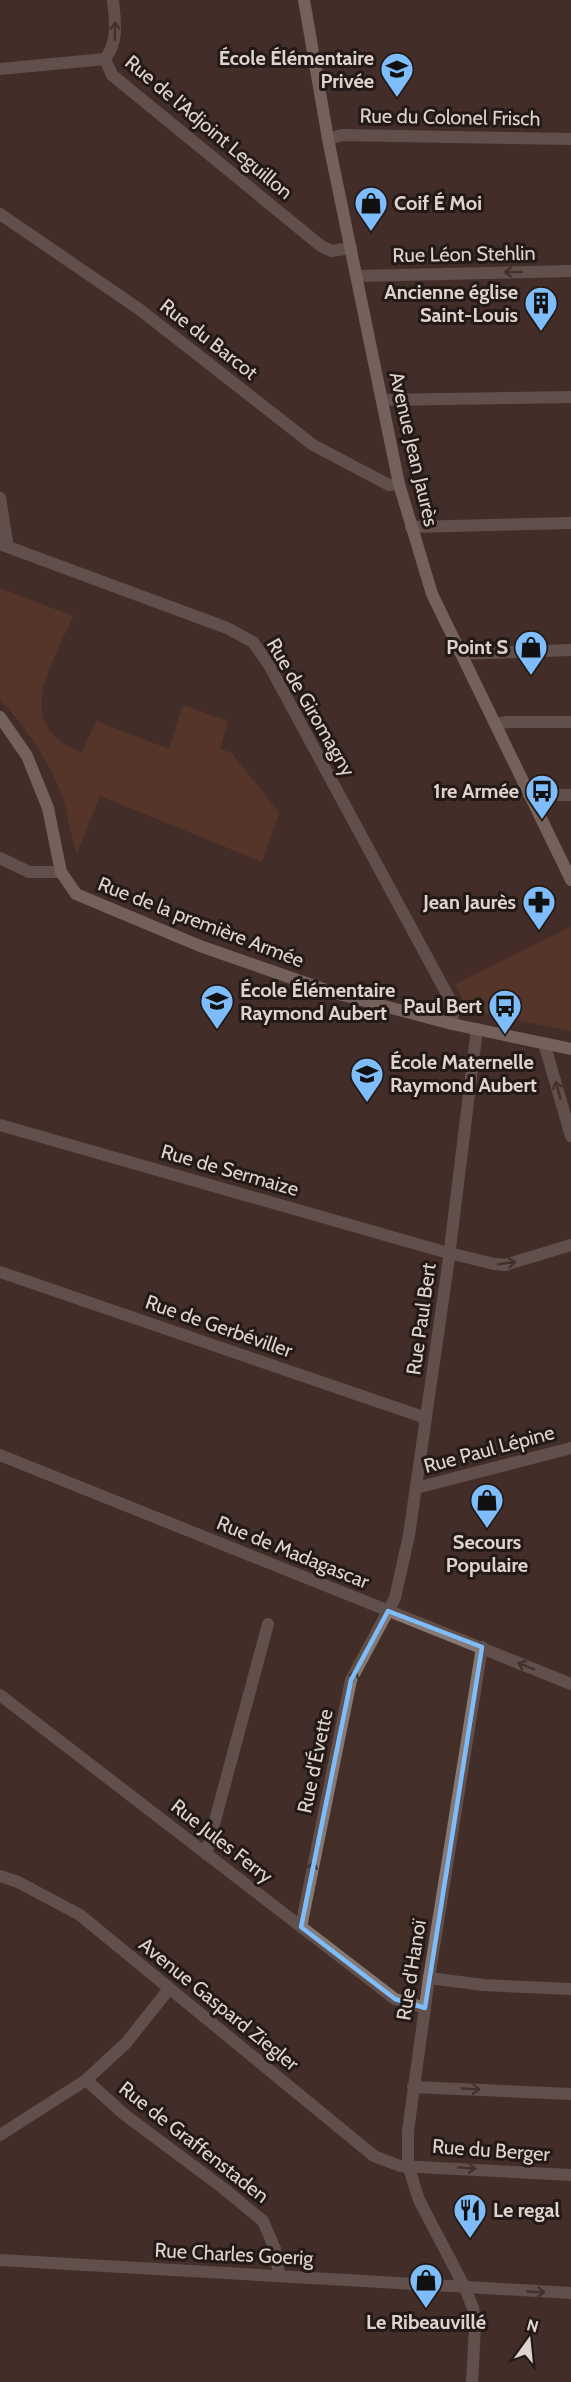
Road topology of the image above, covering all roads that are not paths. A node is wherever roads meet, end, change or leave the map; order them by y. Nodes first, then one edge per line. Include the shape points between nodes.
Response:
1 (112, 0) edge
2 (304, 0) edge
3 (105, 59) junction
4 (0, 69) edge
5 (328, 139) junction
6 (571, 139) edge
7 (0, 214) edge
8 (351, 248) junction
9 (571, 271) edge
10 (357, 276) junction
11 (571, 398) edge
12 (382, 400) junction
13 (399, 484) junction
14 (0, 498) edge
15 (571, 523) edge
16 (411, 527) junction
17 (4, 546) edge
18 (571, 650) edge
19 (461, 654) junction
20 (0, 717) edge
21 (571, 722) edge
22 (496, 724) junction
23 (529, 795) junction
24 (571, 795) edge
25 (0, 858) edge
26 (61, 872) junction
27 (571, 880) edge
28 (452, 1024) junction
29 (477, 1029) junction
30 (544, 1043) junction
31 (571, 1049) edge
32 (0, 1125) edge
33 (571, 1136) edge
34 (571, 1245) edge
35 (450, 1253) junction
36 (0, 1272) edge
37 (426, 1418) junction
38 (571, 1448) edge
39 (0, 1455) edge
40 (416, 1488) junction
41 (388, 1611) junction
42 (268, 1624) dead end
43 (482, 1647) junction
44 (571, 1684) edge
45 (0, 1695) edge
46 (206, 1854) junction
47 (0, 1876) edge
48 (301, 1927) junction
49 (429, 1978) junction
50 (170, 1989) junction
51 (571, 1989) edge
52 (425, 2008) junction
53 (86, 2080) junction
54 (413, 2086) junction
55 (571, 2094) edge
56 (0, 2135) edge
57 (408, 2164) junction
58 (571, 2175) edge
59 (0, 2260) edge
60 (279, 2275) junction
61 (465, 2288) junction
62 (571, 2294) edge
63 (472, 2382) edge

3 -> 1 street via 116,35
2 - 5 main road, Avenue Jean Jaurès
3 - 4 street, Rue de l'Adjoint Leguillon
3 - 8 street, Rue de l'Adjoint Leguillon via 112,75 321,246 332,250
5 - 6 street, Rue du Colonel Frisch via 342,135
5 - 8 main road, Avenue Jean Jaurès
7 - 13 street, Rue du Barcot via 139,309 313,445 389,485
8 - 10 main road, Avenue Jean Jaurès
9 -> 10 street, Rue Léon Stehlin
10 - 12 main road, Avenue Jean Jaurès
11 - 12 street
12 - 13 main road, Avenue Jean Jaurès
13 - 16 main road, Avenue Jean Jaurès
14 - 17 street
15 - 16 street
16 - 19 main road, Avenue Jean Jaurès via 432,594
17 - 28 street, Rue de Giromagny via 228,628 253,642 454,1007
18 - 19 street
19 - 22 main road, Avenue Jean Jaurès
20 - 26 main road, Rue de la première Armée via 27,756 48,808
21 - 22 street
22 - 23 main road, Avenue Jean Jaurès
23 - 24 street
23 - 27 main road, Avenue Jean Jaurès
25 - 26 street via 29,872
26 - 28 main road, Rue de la première Armée via 76,894 210,950 335,993
28 - 29 main road, Rue de la première Armée
29 - 30 main road, Rue de la première Armée
29 - 35 street, Rue Paul Bert
30 - 31 main road, Rue de la première Armée
33 -> 30 street
32 - 35 street, Rue de Sermaize
35 -> 34 street, Rue de Sermaize via 506,1265
35 - 37 street, Rue Paul Bert
36 - 37 street, Rue de Gerbéviller
37 - 40 street, Rue Paul Bert
38 - 40 street, Rue Paul Lépine
39 - 41 street, Rue de Madagascar
40 - 41 street, Rue Paul Bert via 395,1598
41 - 43 street, Rue de Madagascar
48 -> 41 street, Rue d'Évette via 351,1680
42 - 46 street
44 -> 43 street, Rue de Madagascar
43 - 49 street, Rue d'Hanoï
45 - 46 street, Rue Jules Ferry
46 - 48 street, Rue Jules Ferry
47 - 50 street, Avenue Gaspard Ziegler via 80,1915
48 - 52 street, Rue Jules Ferry via 395,2000
49 - 51 street
49 - 52 street, Rue d'Hanoï
50 - 53 street via 126,2043
50 - 57 street, Avenue Gaspard Ziegler via 374,2156 400,2166
52 - 54 street, Rue d'Hanoï
53 - 56 street
53 - 60 street, Rue de Graffenstaden via 125,2115 264,2222 275,2249
54 -> 55 street
54 - 57 street, Rue d'Hanoï
57 -> 58 street, Rue du Berger
57 - 61 street, Rue d'Hanoï via 419,2200
59 - 60 street, Rue Charles Goerig
60 - 61 street, Rue Charles Goerig
61 -> 62 street, Rue Charles Goerig
61 - 63 street, Rue d'Hanoï via 475,2327

